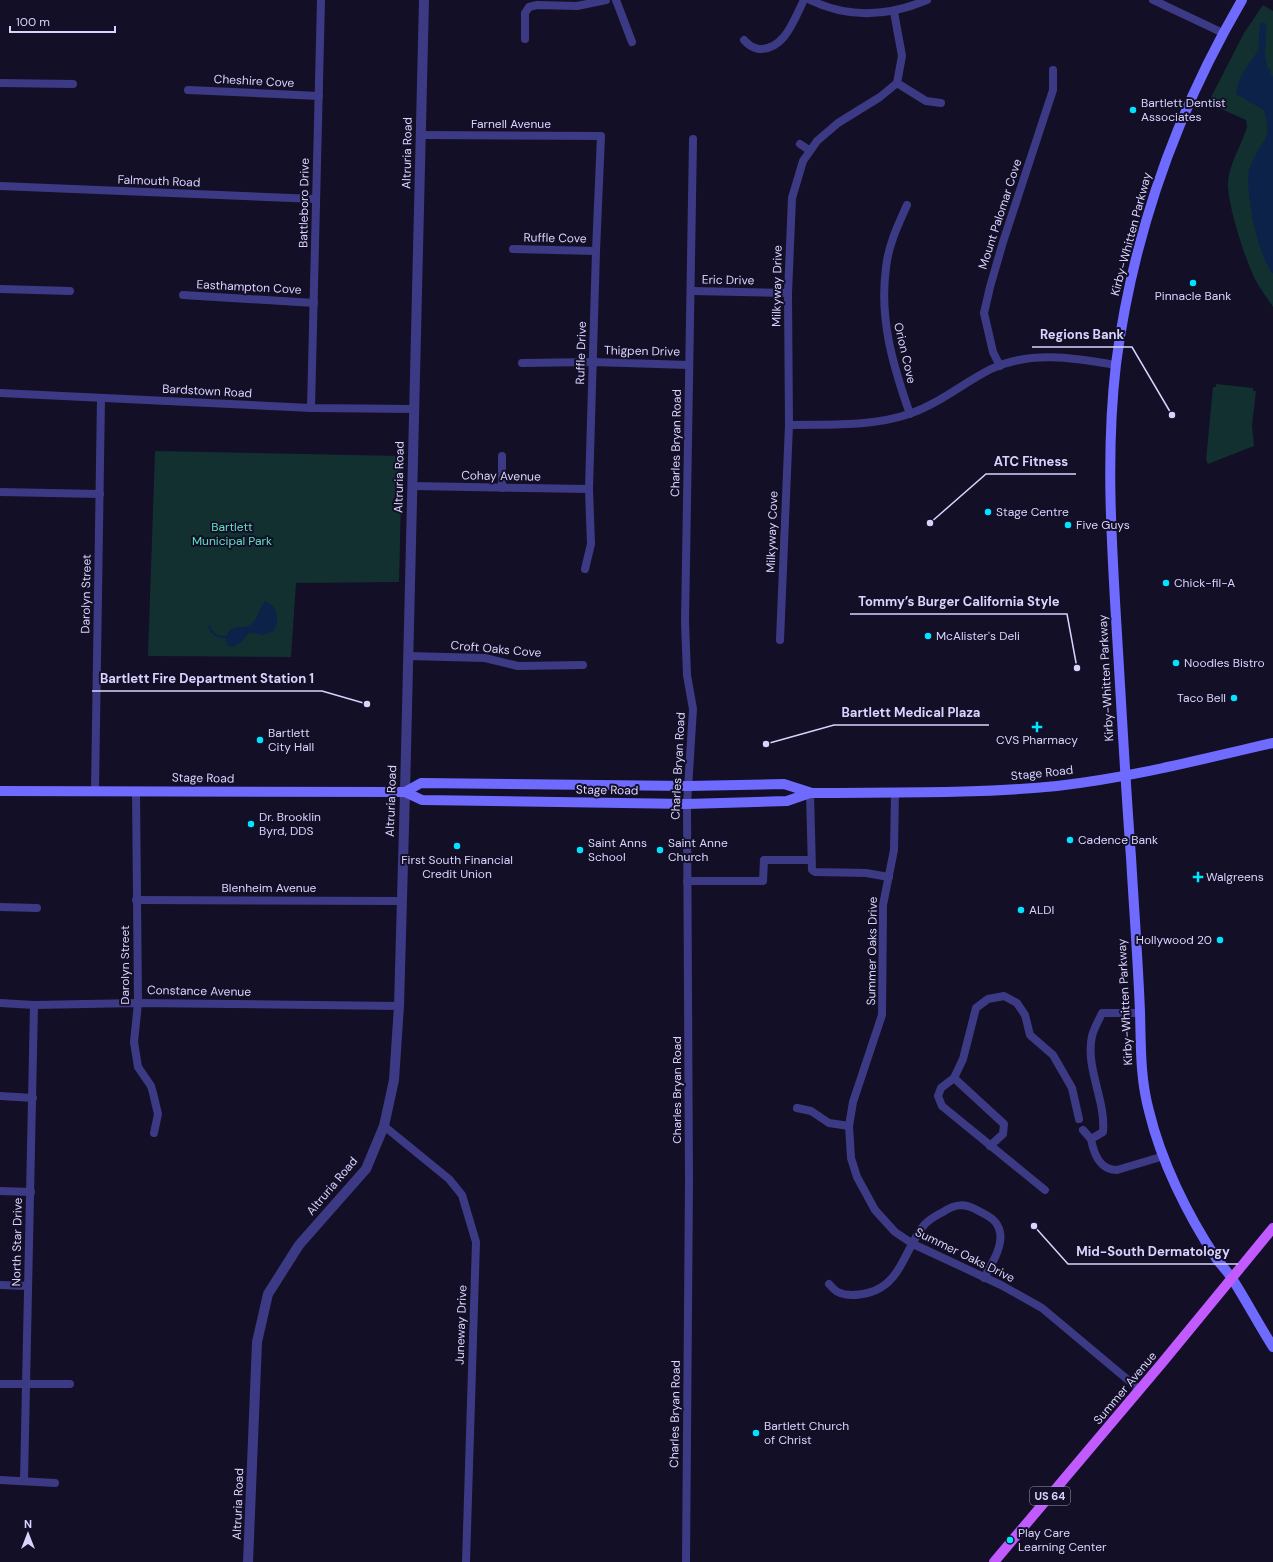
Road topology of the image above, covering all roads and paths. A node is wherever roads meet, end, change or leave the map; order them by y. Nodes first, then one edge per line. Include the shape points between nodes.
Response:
1 (321, 0) edge
2 (424, 0) edge
3 (606, 0) edge
4 (616, 0) edge
5 (804, 0) edge
6 (810, 0) edge
7 (927, 0) edge
8 (1153, 0) edge
9 (1242, 0) edge
10 (527, 4) edge
11 (894, 12) junction
12 (1223, 33) junction
13 (525, 38) dead end
14 (744, 40) dead end
15 (632, 42) dead end
16 (1054, 70) dead end
17 (0, 83) edge
18 (897, 83) junction
19 (73, 84) dead end
20 (188, 90) dead end
21 (319, 96) junction
22 (941, 103) dead end
23 (420, 135) junction
24 (602, 136) joint
25 (693, 139) dead end
26 (800, 144) dead end
27 (809, 150) junction
28 (0, 186) edge
29 (316, 199) junction
30 (907, 205) dead end
31 (513, 249) dead end
32 (596, 251) junction
33 (0, 289) edge
34 (70, 291) dead end
35 (692, 291) junction
36 (788, 293) junction
37 (183, 295) dead end
38 (314, 303) junction
39 (593, 362) junction
40 (522, 363) dead end
41 (689, 365) junction
42 (1116, 365) junction
43 (1000, 366) junction
44 (0, 393) edge
45 (101, 398) junction
46 (312, 408) junction
47 (414, 409) junction
48 (910, 414) junction
49 (789, 425) junction
50 (502, 456) dead end
51 (412, 486) junction
52 (502, 488) junction
53 (589, 490) junction
54 (0, 492) edge
55 (100, 494) junction
56 (584, 569) dead end
57 (780, 640) dead end
58 (408, 656) junction
59 (582, 665) dead end
60 (1273, 743) edge
61 (1124, 775) junction
62 (553, 784) junction
63 (688, 786) junction
64 (96, 790) junction
65 (0, 791) edge
66 (136, 791) junction
67 (405, 792) junction
68 (895, 792) junction
69 (810, 793) junction
70 (553, 802) junction
71 (686, 804) junction
72 (811, 860) junction
73 (889, 877) junction
74 (687, 881) junction
75 (136, 900) junction
76 (401, 901) junction
77 (0, 907) edge
78 (37, 908) dead end
79 (0, 1003) edge
80 (138, 1003) junction
81 (34, 1005) junction
82 (398, 1006) junction
83 (1140, 1013) junction
84 (954, 1078) junction
85 (0, 1096) edge
86 (33, 1098) junction
87 (797, 1108) dead end
88 (1079, 1119) dead end
89 (384, 1126) junction
90 (849, 1126) junction
91 (1083, 1130) dead end
92 (154, 1133) dead end
93 (1091, 1139) junction
94 (990, 1146) junction
95 (1164, 1156) junction
96 (1045, 1190) dead end
97 (0, 1191) edge
98 (31, 1192) junction
99 (1273, 1228) edge
100 (913, 1244) junction
101 (984, 1278) junction
102 (1232, 1279) junction
103 (829, 1284) dead end
104 (0, 1285) edge
105 (28, 1286) junction
106 (1273, 1347) edge
107 (0, 1384) edge
108 (27, 1384) junction
109 (70, 1384) dead end
110 (1140, 1390) junction
111 (0, 1480) edge
112 (24, 1481) junction
113 (55, 1483) dead end
114 (248, 1562) edge
115 (466, 1562) edge
116 (686, 1562) edge
117 (994, 1562) edge

1 - 21 street, Battleboro Drive
2 - 23 street, Altruria Road
3 - 10 street via 577,6
4 - 15 street
5 - 14 street via 785,36 777,45 756,49
6 - 11 street via 852,13
7 - 11 street
8 - 12 street
9 - 12 main road, Kirby-Whitten Parkway
10 - 13 street
11 - 18 street via 902,56
12 - 42 main road, Kirby-Whitten Parkway via 1192,96 1157,185 1133,268
16 - 43 street, Mount Palomar Cove via 1053,90 1003,242 984,313 993,352
17 - 19 street
18 - 22 street via 926,101
18 - 27 street, Milkyway Drive via 880,97 838,123
20 - 21 street, Cheshire Cove
21 - 29 street, Battleboro Drive
23 - 24 street, Farnell Avenue
23 - 47 street, Altruria Road
24 - 32 street, Ruffle Drive
25 - 35 street, Charles Bryan Road
26 - 27 street
27 - 36 street, Milkyway Drive via 798,174 792,198
28 - 29 street, Falmouth Road
29 - 38 street, Battleboro Drive
30 - 48 street, Orion Cove via 895,231 886,267 884,299 887,334 896,374
31 - 32 street, Ruffle Cove
32 - 39 street, Ruffle Drive
33 - 34 street
35 - 36 street, Eric Drive
35 - 41 street, Charles Bryan Road
36 - 49 street, Milkyway Drive
37 - 38 street, Easthampton Cove
38 - 46 street, Battleboro Drive
39 - 40 street, Thigpen Drive
39 - 41 street, Thigpen Drive
39 - 53 street, Ruffle Drive
41 - 63 street, Charles Bryan Road via 685,622 687,675 693,709
42 - 43 street via 1058,357 1031,359
42 - 61 main road, Kirby-Whitten Parkway via 1110,454 1110,504
43 - 48 street
44 - 45 street, Bardstown Road
45 - 46 street, Bardstown Road
45 - 55 street, Darolyn Street
46 - 47 street, Bardstown Road
47 - 51 street, Altruria Road
48 - 49 street via 890,420
49 - 57 street, Milkyway Cove
50 - 52 street
51 - 52 street, Cohay Avenue
51 - 58 street, Altruria Road
52 - 53 street, Cohay Avenue
53 - 56 street, Ruffle Drive via 591,544
54 - 55 street
55 - 64 street, Darolyn Street
58 - 59 street, Croft Oaks Cove via 485,658 518,666
58 - 67 street, Altruria Road
60 - 61 main road, Stage Road
61 - 68 main road, Stage Road via 1036,788
61 - 83 main road, Kirby-Whitten Parkway
62 - 63 main road, Stage Road
62 - 67 main road, Stage Road via 421,784
62 - 70 main road
63 - 69 main road, Stage Road via 784,784
63 - 71 street, Charles Bryan Road
64 - 65 main road, Stage Road
64 - 66 main road, Stage Road
66 - 67 main road, Stage Road
66 - 75 street, Darolyn Street
67 - 70 main road, Stage Road via 422,800
67 - 76 street, Altruria Road
68 - 69 main road, Stage Road
68 - 73 street, Summer Oaks Drive via 894,846
69 - 71 main road, Stage Road via 787,801
69 - 72 street
70 - 71 main road, Stage Road
71 - 74 street, Charles Bryan Road
72 - 73 street via 812,870 816,872 866,873
72 - 74 street via 764,860 764,881
73 - 90 street, Summer Oaks Drive via 884,894 882,918 882,1015 853,1102
74 - 116 street, Charles Bryan Road via 690,1182
75 - 76 street, Blenheim Avenue
75 - 80 street, Darolyn Street
76 - 82 street, Altruria Road
77 - 78 street
79 - 81 street, Constance Avenue
80 - 81 street, Constance Avenue
80 - 82 street, Constance Avenue
80 - 92 street, Darolyn Street via 134,1042 138,1067 151,1086 158,1114
81 - 86 street, North Star Drive
82 - 89 street, Altruria Road via 394,1080
83 - 93 street via 1102,1012 1092,1036 1091,1059 1104,1120 1103,1132
83 - 95 main road, Kirby-Whitten Parkway via 1142,1075 1149,1110
84 - 88 street via 963,1059 976,1008 988,999 1004,996 1018,1003 1025,1015 1030,1035 1053,1055 1072,1088
84 - 94 street via 1004,1124 1003,1134
84 - 94 street via 941,1088 938,1096 942,1106
85 - 86 street
86 - 98 street, North Star Drive
87 - 90 street via 811,1111 829,1123
89 - 114 street, Altruria Road via 366,1169 299,1245 268,1294 257,1342
89 - 115 street, Juneway Drive via 449,1178 462,1195 476,1242
90 - 100 street, Summer Oaks Drive via 854,1168 868,1199 883,1220
91 - 93 street
93 - 95 street via 1093,1152 1102,1166 1110,1170
94 - 96 street
95 - 102 main road, Kirby-Whitten Parkway via 1178,1191 1216,1257
97 - 98 street
98 - 105 street, North Star Drive
99 - 102 main road, Summer Avenue / US 64
100 - 101 street, Summer Oaks Drive
100 - 101 street via 927,1222 951,1207 960,1204 970,1206 992,1218 1000,1231 998,1247
100 - 103 street via 892,1278 872,1292 839,1293
101 - 110 street, Summer Oaks Drive via 1042,1308
102 - 106 main road, Kirby-Whitten Parkway
102 - 110 main road, Summer Avenue / US 64
104 - 105 street
105 - 108 street, North Star Drive
107 - 108 street
108 - 109 street
108 - 112 street, North Star Drive
110 - 117 main road, Summer Avenue / US 64
111 - 112 street
112 - 113 street

